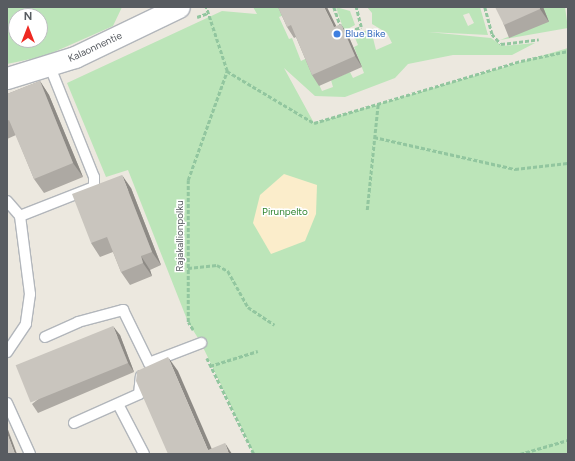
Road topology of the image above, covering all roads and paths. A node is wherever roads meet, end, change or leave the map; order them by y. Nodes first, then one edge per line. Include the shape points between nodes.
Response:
1 (179, 7) edge
2 (206, 7) edge
3 (334, 7) edge
4 (356, 7) edge
5 (485, 7) edge
6 (539, 39) dead end
7 (568, 51) edge
8 (50, 67) junction
9 (227, 71) junction
10 (7, 78) edge
11 (378, 104) junction
12 (374, 137) junction
13 (568, 163) edge
14 (7, 201) edge
15 (368, 210) dead end
16 (20, 216) junction
17 (188, 268) junction
18 (275, 325) dead end
19 (45, 337) dead end
20 (201, 343) junction
21 (258, 351) dead end
22 (7, 352) edge
23 (149, 363) junction
24 (210, 366) junction
25 (7, 403) edge
26 (119, 406) junction
27 (74, 424) dead end
28 (568, 440) edge
29 (30, 454) edge
30 (144, 454) edge
31 (254, 454) edge
32 (520, 454) edge

1 - 8 street, Kalaonnentie
2 - 9 path
3 - 4 path via 344,33 360,27
5 - 6 path via 492,34 501,44
7 - 11 path via 522,61
8 - 10 street, Kalaonnentie
8 - 16 lane via 94,177 94,187
9 - 11 path via 314,123
9 - 17 path, Rajakallionpolku via 188,180
11 - 12 path
12 - 13 path via 515,169
12 - 15 path
14 - 16 lane
16 - 22 lane via 30,294 26,324
17 - 18 path via 217,265 228,271 248,307
17 - 20 path, Rajakallionpolku via 188,322
19 - 23 lane via 78,322 123,310
20 - 23 lane
20 - 24 path, Rajakallionpolku
21 - 24 path
23 - 26 lane via 141,371 139,394
24 - 31 path, Rajakallionpolku
25 - 29 lane
26 - 27 lane
26 - 30 lane
28 - 32 path

